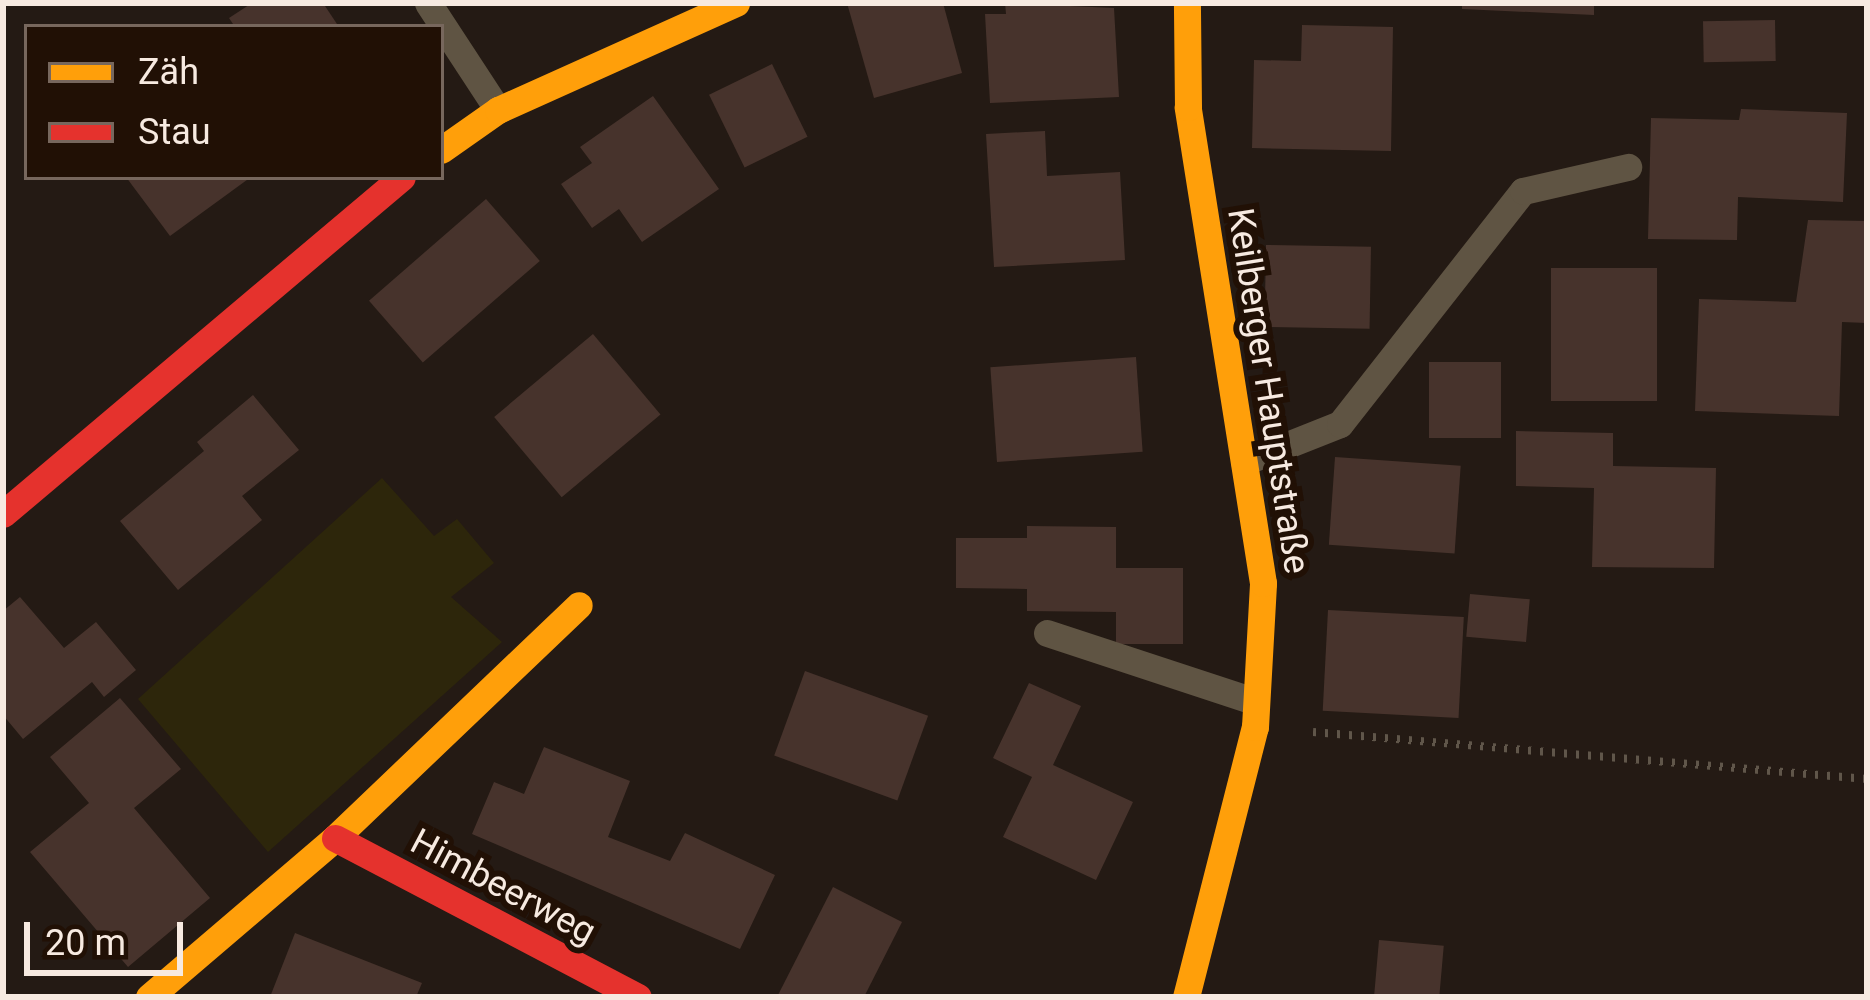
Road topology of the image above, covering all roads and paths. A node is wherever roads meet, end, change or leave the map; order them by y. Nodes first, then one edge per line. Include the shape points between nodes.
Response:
1 (736, 3) edge
2 (1187, 3) edge
3 (444, 27) edge
4 (498, 110) junction
5 (444, 148) edge
6 (1628, 166) dead end
7 (398, 180) edge
8 (1244, 462) junction
9 (3, 514) edge
10 (579, 605) dead end
11 (1047, 633) dead end
12 (1256, 714) junction
13 (1867, 779) edge
14 (335, 838) junction
15 (149, 997) edge
16 (638, 997) edge
17 (1186, 997) edge

1 - 4 street
2 - 8 street, Keilberger Hauptstraße via 1188,107
3 - 4 lane
4 - 5 street
6 - 8 lane via 1523,191 1340,424
7 - 9 street
8 - 12 street, Keilberger Hauptstraße via 1263,584
10 - 14 street, Himbeerweg
11 - 12 lane
12 - 13 path
12 - 17 street, Keilberger Hauptstraße
14 - 15 street, Himbeerweg
14 - 16 street, Himbeerweg

